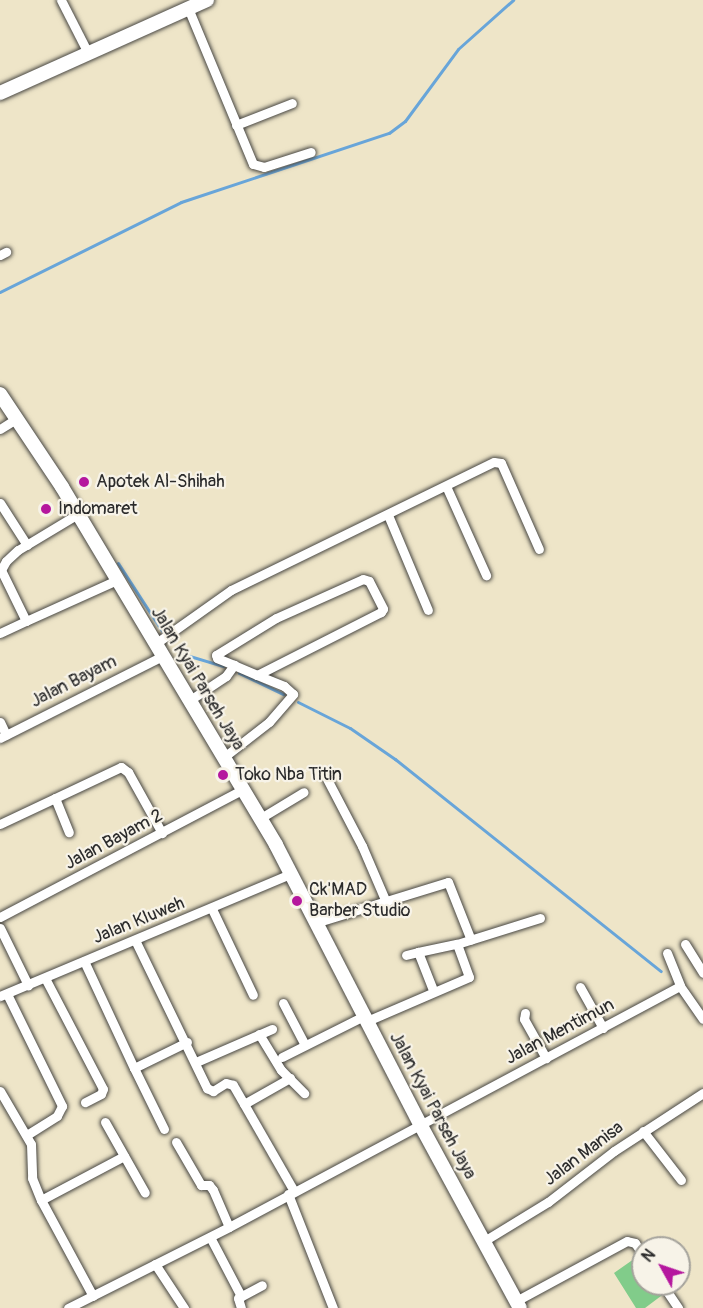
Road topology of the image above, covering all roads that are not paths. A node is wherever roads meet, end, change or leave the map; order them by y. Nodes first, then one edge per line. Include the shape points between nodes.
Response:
1 (61, 0) edge
2 (207, 0) edge
3 (188, 9) junction
4 (88, 53) junction
5 (0, 93) edge
6 (292, 102) dead end
7 (236, 125) junction
8 (311, 152) dead end
9 (0, 394) edge
10 (16, 419) junction
11 (0, 429) edge
12 (446, 486) junction
13 (0, 503) edge
14 (78, 514) junction
15 (388, 515) junction
16 (27, 545) junction
17 (539, 549) dead end
18 (0, 571) edge
19 (486, 575) dead end
20 (117, 580) junction
21 (428, 610) dead end
22 (26, 621) junction
23 (0, 633) edge
24 (159, 650) junction
25 (234, 665) junction
26 (257, 675) junction
27 (190, 700) junction
28 (0, 722) edge
29 (3, 736) edge
30 (224, 757) junction
31 (327, 779) dead end
32 (242, 790) junction
33 (304, 792) dead end
34 (56, 798) junction
35 (260, 819) junction
36 (0, 824) edge
37 (69, 832) dead end
38 (162, 833) junction
39 (290, 874) junction
40 (386, 902) junction
41 (212, 909) junction
42 (0, 917) edge
43 (540, 918) dead end
44 (315, 923) junction
45 (0, 928) edge
46 (135, 940) junction
47 (471, 940) junction
48 (457, 944) junction
49 (686, 944) dead end
50 (418, 952) junction
51 (667, 953) dead end
52 (406, 955) dead end
53 (84, 961) junction
54 (703, 973) edge
55 (45, 978) junction
56 (28, 985) junction
57 (680, 986) junction
58 (580, 987) dead end
59 (433, 990) junction
60 (253, 994) dead end
61 (3, 995) edge
62 (283, 1003) dead end
63 (525, 1013) dead end
64 (365, 1018) junction
65 (703, 1019) edge
66 (603, 1028) junction
67 (272, 1029) dead end
68 (259, 1034) junction
69 (187, 1042) junction
70 (306, 1045) junction
71 (282, 1057) dead end
72 (546, 1058) junction
73 (196, 1062) junction
74 (134, 1068) junction
75 (290, 1078) junction
76 (0, 1091) edge
77 (304, 1093) dead end
78 (703, 1093) edge
79 (86, 1102) dead end
80 (244, 1104) junction
81 (105, 1122) dead end
82 (420, 1124) junction
83 (164, 1129) dead end
84 (643, 1131) junction
85 (26, 1135) junction
86 (176, 1142) dead end
87 (124, 1156) junction
88 (681, 1180) dead end
89 (145, 1193) dead end
90 (291, 1193) junction
91 (41, 1200) junction
92 (229, 1227) junction
93 (210, 1237) junction
94 (484, 1241) junction
95 (631, 1242) edge
96 (154, 1264) junction
97 (262, 1285) dead end
98 (93, 1296) junction
99 (242, 1296) junction
100 (518, 1305) edge
101 (73, 1307) edge
102 (184, 1308) edge
103 (242, 1308) edge
104 (333, 1308) edge

1 - 4 street
2 - 3 main road
3 - 4 main road
3 - 7 street
4 - 5 main road
6 - 7 street
7 - 8 street via 250,159 258,167
9 - 10 main road, Jalan Kyai Parseh Jaya
10 - 11 street
10 - 14 main road, Jalan Kyai Parseh Jaya
12 - 15 street, Jalan Bayam
12 - 17 street, Jalan Bayam via 498,461
12 - 19 street
13 - 16 street
14 - 16 street
14 - 20 main road, Jalan Kyai Parseh Jaya
15 - 21 street
15 - 24 street, Jalan Bayam via 231,590
16 - 18 street via 11,555
18 - 22 street
20 - 22 street
20 - 24 main road, Jalan Kyai Parseh Jaya
22 - 23 street
24 - 27 main road, Jalan Kyai Parseh Jaya
24 - 29 street, Jalan Bayam
25 - 26 street
25 - 26 street via 216,655 276,618 363,579 369,581 381,612
25 - 27 street via 226,676
26 - 30 street via 293,694 269,722
27 - 30 main road, Jalan Kyai Parseh Jaya
28 - 29 street
30 - 32 main road, Jalan Kyai Parseh Jaya
31 - 40 street
32 - 35 main road, Jalan Kyai Parseh Jaya
32 - 38 street, Jalan Bayam 2
33 - 35 street
34 - 36 street
34 - 37 street
34 - 38 street via 126,768
35 - 39 main road, Jalan Kyai Parseh Jaya
38 - 42 street, Jalan Bayam 2
39 - 41 street, Jalan Kluweh
39 - 44 main road, Jalan Kyai Parseh Jaya
40 - 44 street
40 - 47 street via 449,883
41 - 46 street, Jalan Kluweh
41 - 60 street
43 - 47 street
44 - 64 main road, Jalan Kyai Parseh Jaya
45 - 56 street
46 - 53 street, Jalan Kluweh
46 - 69 street
47 - 48 street
48 - 50 street
48 - 59 street via 470,976
49 - 54 street
50 - 52 street
50 - 59 street
51 - 57 street
53 - 55 street, Jalan Kluweh
53 - 74 street
55 - 56 street, Jalan Kluweh
55 - 79 street via 102,1089 101,1094
56 - 61 street, Jalan Kluweh
57 - 65 street
57 - 66 street, Jalan Mentimun
58 - 66 street
59 - 64 street
61 - 85 street via 62,1106 57,1116
62 - 70 street
63 - 72 street via 524,1020
64 - 70 street
64 - 82 main road, Jalan Kyai Parseh Jaya
66 - 72 street, Jalan Mentimun
67 - 68 street
68 - 73 street
68 - 75 street via 272,1058
69 - 73 street
69 - 74 street
70 - 71 street
72 - 82 street, Jalan Mentimun
73 - 80 street via 210,1090 230,1083
74 - 83 street
75 - 77 street
75 - 80 street
76 - 85 street
78 - 84 street, Jalan Manisa
80 - 90 street
81 - 87 street
82 - 90 street, Jalan Mentimun
82 - 94 main road, Jalan Kyai Parseh Jaya
84 - 88 street
84 - 94 street, Jalan Manisa via 548,1202
85 - 91 street via 33,1152 32,1178
86 - 92 street via 201,1185 209,1185 213,1190
87 - 89 street
87 - 91 street
90 - 92 street, Jalan Mentimun
90 - 104 street
91 - 98 street
92 - 93 street, Jalan Mentimun
93 - 96 street, Jalan Mentimun
93 - 99 street
94 - 100 main road, Jalan Kyai Parseh Jaya
95 - 100 street via 627,1241
96 - 98 street, Jalan Mentimun
96 - 102 street
97 - 99 street
98 - 101 street, Jalan Mentimun
99 - 103 street via 238,1300

